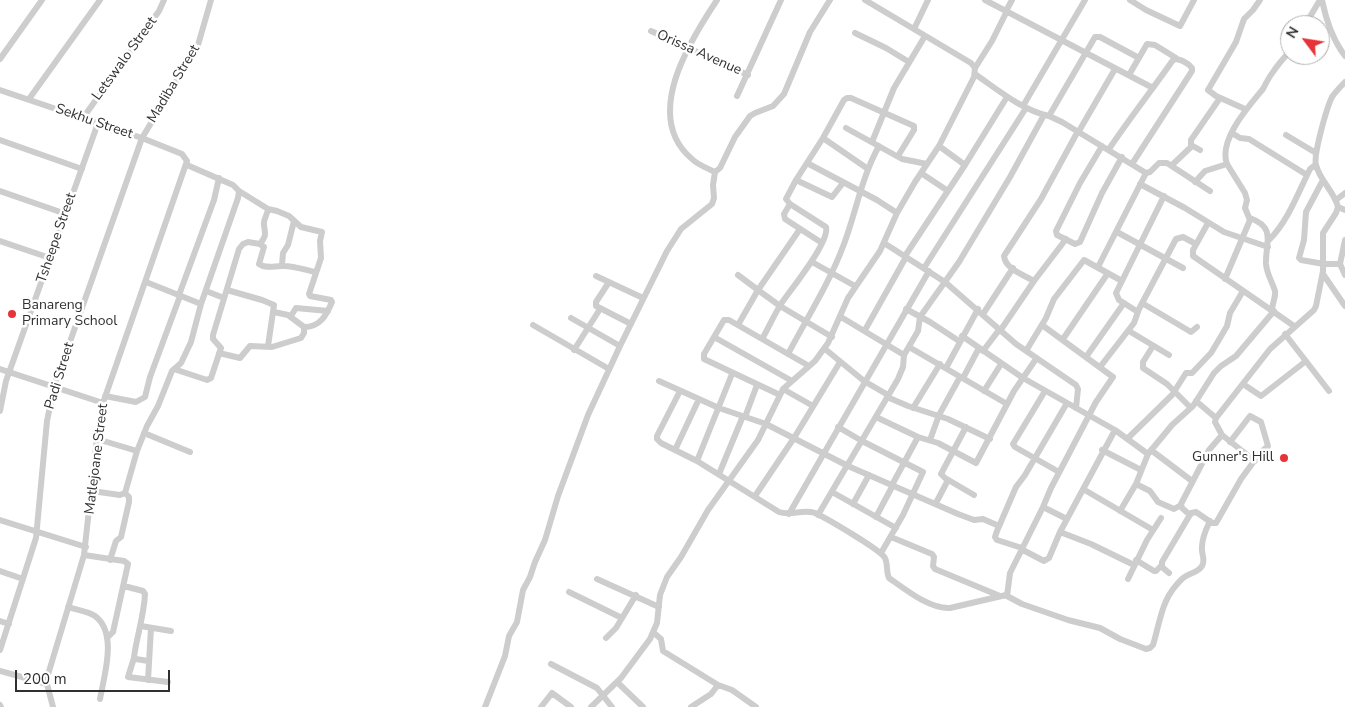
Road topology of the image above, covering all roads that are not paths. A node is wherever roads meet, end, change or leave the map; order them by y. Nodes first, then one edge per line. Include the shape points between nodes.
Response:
1 (42, 0) edge
2 (100, 0) edge
3 (164, 0) edge
4 (211, 0) edge
5 (717, 0) edge
6 (781, 0) edge
7 (830, 0) edge
8 (865, 0) edge
9 (928, 0) edge
10 (985, 0) edge
11 (1012, 0) edge
12 (1085, 0) edge
13 (1130, 0) edge
14 (1194, 0) edge
15 (1260, 0) edge
16 (1321, 0) edge
17 (1007, 11) junction
18 (1311, 15) edge
19 (914, 30) junction
20 (651, 31) dead end
21 (855, 33) dead end
22 (925, 36) junction
23 (1063, 41) junction
24 (690, 48) junction
25 (1087, 53) junction
26 (1345, 56) edge
27 (1139, 58) junction
28 (1176, 58) junction
29 (0, 59) edge
30 (909, 62) junction
31 (1280, 64) edge
32 (1115, 68) junction
33 (975, 71) junction
34 (748, 75) junction
35 (1129, 75) junction
36 (1345, 82) edge
37 (1153, 88) junction
38 (0, 90) edge
39 (736, 96) dead end
40 (1007, 97) junction
41 (1220, 98) junction
42 (29, 99) junction
43 (1025, 107) junction
44 (1245, 110) junction
45 (884, 112) junction
46 (1046, 116) junction
47 (83, 118) junction
48 (98, 123) junction
49 (846, 128) dead end
50 (1078, 131) junction
51 (1232, 133) junction
52 (1286, 135) dead end
53 (142, 138) junction
54 (822, 138) junction
55 (0, 140) edge
56 (875, 144) junction
57 (939, 146) junction
58 (1102, 146) junction
59 (1192, 146) junction
60 (1109, 149) junction
61 (1200, 150) dead end
62 (1316, 153) junction
63 (898, 156) junction
64 (1122, 157) junction
65 (186, 161) junction
66 (807, 163) junction
67 (927, 164) junction
68 (1132, 164) junction
69 (1228, 164) junction
70 (965, 165) junction
71 (1172, 165) junction
72 (1316, 165) junction
73 (82, 169) junction
74 (868, 169) junction
75 (715, 172) junction
76 (921, 173) junction
77 (1146, 173) junction
78 (1307, 175) junction
79 (219, 178) junction
80 (796, 180) junction
81 (1324, 180) junction
82 (1195, 182) junction
83 (843, 183) junction
84 (1140, 184) junction
85 (0, 191) edge
86 (239, 191) junction
87 (948, 191) junction
88 (861, 192) junction
89 (1210, 192) dead end
90 (1345, 193) edge
91 (1164, 196) junction
92 (790, 204) junction
93 (1337, 204) junction
94 (268, 209) junction
95 (1345, 210) edge
96 (897, 213) junction
97 (66, 214) junction
98 (1250, 218) junction
99 (294, 221) junction
100 (1208, 223) junction
101 (800, 229) junction
102 (1117, 232) junction
103 (1242, 238) junction
104 (1066, 239) junction
105 (1345, 240) edge
106 (0, 241) edge
107 (822, 243) junction
108 (884, 243) junction
109 (260, 244) junction
110 (1140, 244) junction
111 (1196, 244) junction
112 (1268, 244) junction
113 (905, 257) junction
114 (50, 258) junction
115 (1165, 258) junction
116 (812, 262) junction
117 (1324, 264) junction
118 (1340, 264) junction
119 (282, 265) junction
120 (1098, 267) junction
121 (1012, 268) junction
122 (1183, 268) dead end
123 (927, 270) junction
124 (315, 272) junction
125 (832, 273) junction
126 (1108, 273) junction
127 (1323, 274) junction
128 (738, 275) dead end
129 (1345, 275) edge
130 (596, 276) dead end
131 (1225, 279) junction
132 (1122, 280) junction
133 (1034, 281) junction
134 (146, 282) junction
135 (609, 282) junction
136 (945, 282) junction
137 (855, 286) junction
138 (227, 290) junction
139 (758, 290) junction
140 (206, 291) junction
141 (1243, 291) junction
142 (180, 296) junction
143 (310, 296) junction
144 (224, 298) junction
145 (643, 298) junction
146 (1142, 302) junction
147 (1124, 303) junction
148 (201, 304) junction
149 (780, 306) junction
150 (1345, 306) edge
151 (304, 308) junction
152 (600, 309) junction
153 (906, 309) junction
154 (328, 311) junction
155 (980, 311) junction
156 (1273, 311) junction
157 (274, 312) junction
158 (1138, 312) junction
159 (290, 316) junction
160 (841, 317) junction
161 (920, 317) junction
162 (571, 318) dead end
163 (805, 321) junction
164 (631, 324) junction
165 (533, 325) dead end
166 (738, 325) junction
167 (1042, 325) junction
168 (1294, 326) junction
169 (304, 327) junction
170 (1197, 327) dead end
171 (588, 328) junction
172 (865, 330) junction
173 (999, 330) junction
174 (1129, 331) junction
175 (1286, 334) junction
176 (714, 336) junction
177 (832, 336) junction
178 (960, 338) junction
179 (762, 339) junction
180 (1063, 339) junction
181 (886, 343) junction
182 (268, 346) junction
183 (620, 346) junction
184 (909, 346) junction
185 (1153, 346) junction
186 (574, 350) junction
187 (825, 350) junction
188 (981, 350) junction
189 (1026, 351) junction
190 (220, 353) junction
191 (788, 354) junction
192 (904, 355) junction
193 (1169, 355) dead end
194 (1086, 357) junction
195 (1036, 358) junction
196 (1306, 361) junction
197 (840, 362) junction
198 (1001, 364) junction
199 (809, 366) junction
200 (943, 366) junction
201 (1100, 367) junction
202 (0, 369) edge
203 (174, 369) junction
204 (609, 369) junction
205 (10, 372) junction
206 (732, 374) junction
207 (961, 377) junction
208 (1023, 378) junction
209 (659, 381) dead end
210 (792, 381) junction
211 (864, 381) junction
212 (1243, 384) junction
213 (757, 385) junction
214 (54, 388) junction
215 (680, 391) junction
216 (984, 391) junction
217 (1045, 391) junction
218 (1329, 391) dead end
219 (781, 392) junction
220 (1174, 392) junction
221 (888, 396) junction
222 (104, 399) junction
223 (699, 399) junction
224 (1196, 402) junction
225 (1067, 403) junction
226 (1007, 404) junction
227 (813, 406) junction
228 (719, 408) junction
229 (913, 408) junction
230 (1076, 408) junction
231 (1191, 408) junction
232 (0, 411) edge
233 (1089, 415) junction
234 (939, 416) junction
235 (744, 417) junction
236 (876, 417) junction
237 (1216, 418) junction
238 (766, 424) junction
239 (838, 427) junction
240 (966, 427) junction
241 (1115, 430) junction
242 (144, 433) junction
243 (1222, 435) junction
244 (918, 437) junction
245 (794, 438) junction
246 (1128, 438) junction
247 (990, 439) junction
248 (97, 440) junction
249 (930, 440) junction
250 (862, 441) junction
251 (1230, 442) junction
252 (675, 450) junction
253 (953, 450) junction
254 (1102, 450) junction
255 (137, 451) junction
256 (190, 452) dead end
257 (1150, 452) junction
258 (823, 453) junction
259 (1035, 459) junction
260 (697, 461) junction
261 (1255, 461) junction
262 (904, 463) junction
263 (848, 466) junction
264 (1141, 470) junction
265 (1060, 472) junction
266 (719, 474) junction
267 (869, 475) junction
268 (948, 480) junction
269 (730, 481) junction
270 (1192, 481) junction
271 (1136, 484) junction
272 (893, 485) junction
273 (1083, 489) junction
274 (92, 491) junction
275 (832, 492) junction
276 (914, 493) junction
277 (125, 494) junction
278 (974, 495) dead end
279 (755, 496) junction
280 (853, 504) junction
281 (936, 504) junction
282 (1181, 505) junction
283 (1043, 507) junction
284 (1120, 511) junction
285 (789, 514) junction
286 (818, 515) junction
287 (1190, 515) junction
288 (876, 517) junction
289 (1161, 518) dead end
290 (1068, 519) junction
291 (0, 520) edge
292 (1210, 521) junction
293 (999, 526) junction
294 (896, 528) junction
295 (1153, 530) junction
296 (37, 532) junction
297 (1060, 532) junction
298 (891, 537) junction
299 (86, 547) junction
300 (1021, 549) junction
301 (881, 553) junction
302 (84, 555) junction
303 (110, 560) junction
304 (1135, 562) junction
305 (1161, 566) junction
306 (0, 571) edge
307 (1169, 572) dead end
308 (23, 579) junction
309 (597, 579) dead end
310 (1128, 579) dead end
311 (124, 586) junction
312 (569, 592) dead end
313 (636, 595) junction
314 (1003, 595) junction
315 (659, 607) junction
316 (68, 608) junction
317 (622, 618) junction
318 (0, 621) edge
319 (8, 624) junction
320 (141, 626) junction
321 (151, 628) junction
322 (171, 631) dead end
323 (654, 632) junction
324 (107, 638) junction
325 (606, 638) dead end
326 (0, 650) edge
327 (134, 658) junction
328 (148, 661) junction
329 (551, 664) dead end
330 (0, 671) edge
331 (148, 680) junction
332 (168, 682) dead end
333 (617, 682) junction
334 (47, 684) junction
335 (718, 685) junction
336 (602, 696) junction
337 (100, 699) dead end
338 (53, 707) edge
339 (485, 707) edge
340 (541, 707) edge
341 (571, 707) edge
342 (586, 707) edge
343 (592, 707) edge
344 (612, 707) edge
345 (643, 707) edge
346 (691, 707) edge
347 (756, 707) edge

1 - 29 street
2 - 42 street
3 - 47 street, Letswalo Street
4 - 53 street, Madiba Street via 198,45
5 - 24 street
6 - 34 street
7 - 75 street via 810,32 784,94 773,106 750,116
8 - 19 street
9 - 19 street
10 - 17 street
11 - 17 street
12 - 23 street
13 - 14 street via 1180,26
15 - 41 street via 1244,19 1236,42 1208,88
16 - 18 street
16 - 26 street via 1331,34
17 - 23 street
17 - 33 street
19 - 22 street
20 - 24 street, Orissa Avenue
21 - 30 street
22 - 30 street
22 - 33 street via 971,63
23 - 25 street
23 - 43 street
24 - 34 street, Orissa Avenue
24 - 75 street via 671,92 669,116 678,143 693,160
25 - 27 street via 1094,39 1099,37
25 - 32 street
25 - 46 street
27 - 28 street via 1148,44
27 - 35 street
28 - 37 street
28 - 68 street via 1192,69
30 - 45 street
31 - 44 street
32 - 35 street
32 - 50 street
33 - 40 street
33 - 57 street
34 - 39 street
35 - 37 street
36 - 62 street via 1330,101
37 - 60 street
38 - 42 street, Sekhu Street
40 - 43 street
40 - 70 street
41 - 44 street
41 - 59 street via 1191,140
42 - 47 street, Sekhu Street
43 - 46 street
43 - 123 street
44 - 51 street
45 - 54 street via 845,98
45 - 56 street
45 - 63 street via 914,126
46 - 50 street
46 - 136 street
47 - 48 street, Sekhu Street
48 - 53 street, Sekhu Street
48 - 73 street, Tsheepe Street
49 - 56 street
50 - 58 street
50 - 121 street via 1041,199 1004,256 1005,263
51 - 69 street via 1225,155
51 - 78 street via 1249,139
52 - 62 street
53 - 65 street, Sekhu Street via 182,154
53 - 214 street, Padi Street
54 - 66 street
54 - 74 street
55 - 73 street
56 - 63 street
56 - 74 street
57 - 67 street
57 - 70 street
58 - 60 street
58 - 104 street via 1056,231
59 - 61 street
59 - 71 street
60 - 64 street
62 - 72 street
63 - 67 street
64 - 68 street
64 - 104 street via 1080,242 1075,244
65 - 79 street, Sekhu Street
65 - 134 street, Matlejoane Street
66 - 80 street
66 - 83 street
67 - 76 street
68 - 77 street
69 - 82 street via 1205,171
69 - 98 street via 1245,193 1245,208
70 - 87 street
71 - 77 street via 1159,163
71 - 82 street
72 - 78 street
72 - 81 street
73 - 97 street, Tsheepe Street
74 - 88 street
75 - 145 street via 712,204 681,229
76 - 87 street
76 - 96 street
77 - 84 street
78 - 112 street
79 - 86 street, Sekhu Street
79 - 142 street
80 - 83 street via 832,197
80 - 92 street via 786,199
81 - 93 street
81 - 117 street via 1306,212 1299,256 1300,260
82 - 89 street
83 - 88 street
84 - 91 street
84 - 102 street
85 - 97 street
86 - 94 street, Sekhu Street
86 - 140 street
87 - 113 street
88 - 96 street
88 - 125 street
90 - 93 street
91 - 100 street
91 - 110 street
92 - 101 street via 784,218
92 - 107 street via 826,227
93 - 95 street
93 - 117 street via 1336,213 1323,233
94 - 99 street, Sekhu Street
94 - 109 street via 264,224 266,232
96 - 108 street
97 - 114 street, Tsheepe Street
98 - 103 street
98 - 112 street via 1262,224
99 - 119 street
99 - 124 street, Sekhu Street via 304,228 322,232 321,258
100 - 103 street
100 - 111 street
101 - 107 street
101 - 139 street
102 - 110 street
102 - 120 street
103 - 112 street
103 - 131 street
104 - 133 street
105 - 118 street
106 - 114 street
107 - 116 street
108 - 113 street
108 - 137 street
109 - 119 street via 264,247 259,266
109 - 138 street via 248,242 241,246
110 - 115 street
110 - 132 street
111 - 115 street via 1183,237 1178,238
111 - 131 street via 1193,256
112 - 156 street via 1267,270 1275,293
113 - 123 street
113 - 172 street
114 - 205 street, Tsheepe Street
115 - 122 street
115 - 146 street
116 - 125 street
116 - 149 street
117 - 118 street
117 - 127 street
118 - 129 street
119 - 124 street
120 - 126 street
120 - 167 street via 1083,261 1054,299
121 - 133 street
121 - 155 street
123 - 136 street
123 - 153 street
124 - 143 street
125 - 137 street
125 - 163 street
126 - 132 street
126 - 180 street
127 - 150 street
127 - 168 street via 1316,306
128 - 139 street
130 - 135 street
131 - 141 street
132 - 147 street via 1116,293
133 - 173 street
134 - 142 street
134 - 222 street, Matlejoane Street
135 - 145 street
135 - 152 street via 595,304
136 - 155 street
136 - 161 street
137 - 160 street
138 - 144 street
138 - 157 street via 272,304
139 - 149 street
139 - 166 street
140 - 144 street
140 - 148 street
141 - 156 street
141 - 220 street via 1211,353 1192,373 1186,374
142 - 148 street
142 - 222 street via 145,397 136,402
143 - 151 street
143 - 154 street via 332,301
144 - 190 street via 213,337 220,346
145 - 164 street
146 - 158 street
146 - 170 street via 1191,332
147 - 158 street
147 - 194 street
148 - 203 street via 186,354
149 - 163 street
149 - 179 street
151 - 154 street
151 - 159 street via 296,308
152 - 164 street
152 - 171 street
153 - 161 street
153 - 181 street
154 - 169 street via 318,324
155 - 173 street
155 - 178 street
156 - 168 street
156 - 224 street via 1236,356 1214,373
157 - 159 street
157 - 182 street
158 - 174 street
159 - 169 street
160 - 172 street
160 - 177 street
161 - 178 street
161 - 184 street via 918,330
162 - 171 street
163 - 177 street
163 - 191 street
164 - 183 street
165 - 186 street
166 - 176 street via 726,319
166 - 179 street
167 - 180 street
167 - 189 street
168 - 175 street
169 - 182 street via 301,338
171 - 183 street
171 - 186 street
172 - 181 street
173 - 188 street
173 - 189 street
174 - 185 street
174 - 201 street
175 - 196 street
175 - 212 street
176 - 206 street via 704,359
176 - 210 street
177 - 187 street
178 - 188 street
178 - 200 street
179 - 191 street
180 - 194 street
181 - 192 street
181 - 211 street
182 - 190 street via 250,346 238,359
183 - 204 street
184 - 192 street
184 - 200 street
185 - 193 street
185 - 220 street via 1142,366
186 - 204 street
187 - 197 street
187 - 199 street
188 - 198 street
188 - 207 street
189 - 195 street
190 - 203 street via 209,380
191 - 199 street
192 - 221 street via 901,372
194 - 201 street
195 - 208 street
195 - 230 street via 1076,385
196 - 212 street via 1262,396
196 - 218 street
197 - 211 street
197 - 227 street
198 - 208 street
198 - 216 street
199 - 210 street
200 - 207 street
200 - 229 street
201 - 233 street via 1113,379
202 - 205 street
203 - 242 street
204 - 339 street via 588,415 545,540 523,590 517,622 509,636 505,656
205 - 214 street
205 - 232 street, Tsheepe Street
206 - 213 street
206 - 228 street
207 - 216 street
207 - 234 street
208 - 217 street
208 - 226 street
209 - 215 street
210 - 219 street
211 - 221 street
211 - 239 street
212 - 237 street
213 - 219 street
213 - 235 street
214 - 222 street
214 - 296 street, Padi Street via 47,421
215 - 223 street
215 - 252 street via 657,436 659,441
216 - 226 street
217 - 225 street
217 - 259 street via 1013,442 1015,447
219 - 227 street
219 - 238 street
220 - 231 street
220 - 246 street
221 - 229 street
221 - 236 street
222 - 248 street, Matlejoane Street
223 - 228 street
223 - 252 street
224 - 231 street
224 - 237 street
225 - 230 street
225 - 259 street
226 - 247 street
227 - 245 street
228 - 235 street
228 - 260 street
229 - 234 street
230 - 233 street
231 - 257 street
233 - 241 street
233 - 265 street
234 - 240 street
234 - 249 street
235 - 238 street
235 - 266 street
236 - 244 street
236 - 250 street
237 - 243 street
238 - 245 street
238 - 269 street
239 - 250 street
239 - 258 street
240 - 247 street
240 - 253 street
241 - 246 street
241 - 254 street
242 - 255 street
242 - 256 street
243 - 251 street
243 - 270 street via 1209,450
244 - 249 street
244 - 262 street
245 - 258 street
245 - 279 street
246 - 257 street
247 - 253 street via 976,464
248 - 255 street
248 - 274 street, Matlejoane Street
249 - 253 street
250 - 262 street
250 - 263 street
251 - 261 street
251 - 261 street via 1248,417 1260,421 1268,446
252 - 260 street
253 - 268 street via 941,473
254 - 264 street
254 - 273 street
255 - 277 street
257 - 264 street
257 - 270 street
258 - 263 street
258 - 285 street
259 - 265 street
259 - 293 street via 1016,487
260 - 266 street
261 - 292 street via 1233,490 1217,522
262 - 272 street
262 - 276 street via 923,472
263 - 267 street
263 - 275 street
264 - 271 street
265 - 283 street
266 - 269 street
267 - 272 street
267 - 280 street
268 - 278 street
268 - 281 street
269 - 279 street
269 - 315 street via 708,510 664,583
270 - 282 street
271 - 282 street via 1150,491 1156,500 1170,509
271 - 284 street
272 - 276 street
272 - 288 street
273 - 284 street
273 - 290 street
274 - 277 street
274 - 299 street, Matlejoane Street
275 - 280 street
275 - 286 street
276 - 281 street
276 - 294 street
277 - 303 street via 129,502 121,537 116,541
279 - 285 street via 774,510
280 - 288 street
281 - 293 street via 971,519 982,518
282 - 287 street
283 - 290 street
283 - 300 street
284 - 295 street
285 - 286 street via 807,511
286 - 301 street
287 - 292 street via 1196,512
287 - 305 street
288 - 294 street
289 - 295 street
290 - 297 street
291 - 296 street
292 - 314 street via 1202,548 1203,564 1199,570 1182,578 1168,596 1154,645 1150,648
293 - 300 street via 996,539
294 - 298 street
295 - 304 street
296 - 299 street
296 - 308 street, Padi Street
297 - 300 street via 1046,560
297 - 304 street
298 - 301 street
298 - 314 street via 932,554 935,569
299 - 302 street, Matlejoane Street
300 - 314 street
301 - 314 street via 886,560 889,578 938,606 954,608
302 - 303 street
302 - 316 street, Matlejoane Street
303 - 311 street via 128,564
304 - 305 street via 1154,571
304 - 310 street
305 - 307 street
306 - 308 street
308 - 319 street, Padi Street
309 - 313 street
311 - 320 street via 146,594
311 - 324 street via 113,632
312 - 317 street
313 - 315 street
313 - 317 street
315 - 323 street
316 - 324 street via 97,618
316 - 334 street, Matlejoane Street
317 - 325 street
318 - 319 street
319 - 326 street, Padi Street
320 - 321 street
320 - 327 street
321 - 322 street
321 - 328 street
323 - 333 street
323 - 335 street via 661,639 663,651
324 - 337 street
327 - 328 street
327 - 331 street via 128,677
328 - 331 street
329 - 336 street via 597,688
330 - 334 street
331 - 332 street
333 - 336 street
333 - 345 street
334 - 338 street, Matlejoane Street
335 - 346 street via 711,694
335 - 347 street via 732,690
336 - 343 street
336 - 344 street
340 - 341 street via 552,693
342 - 343 street

